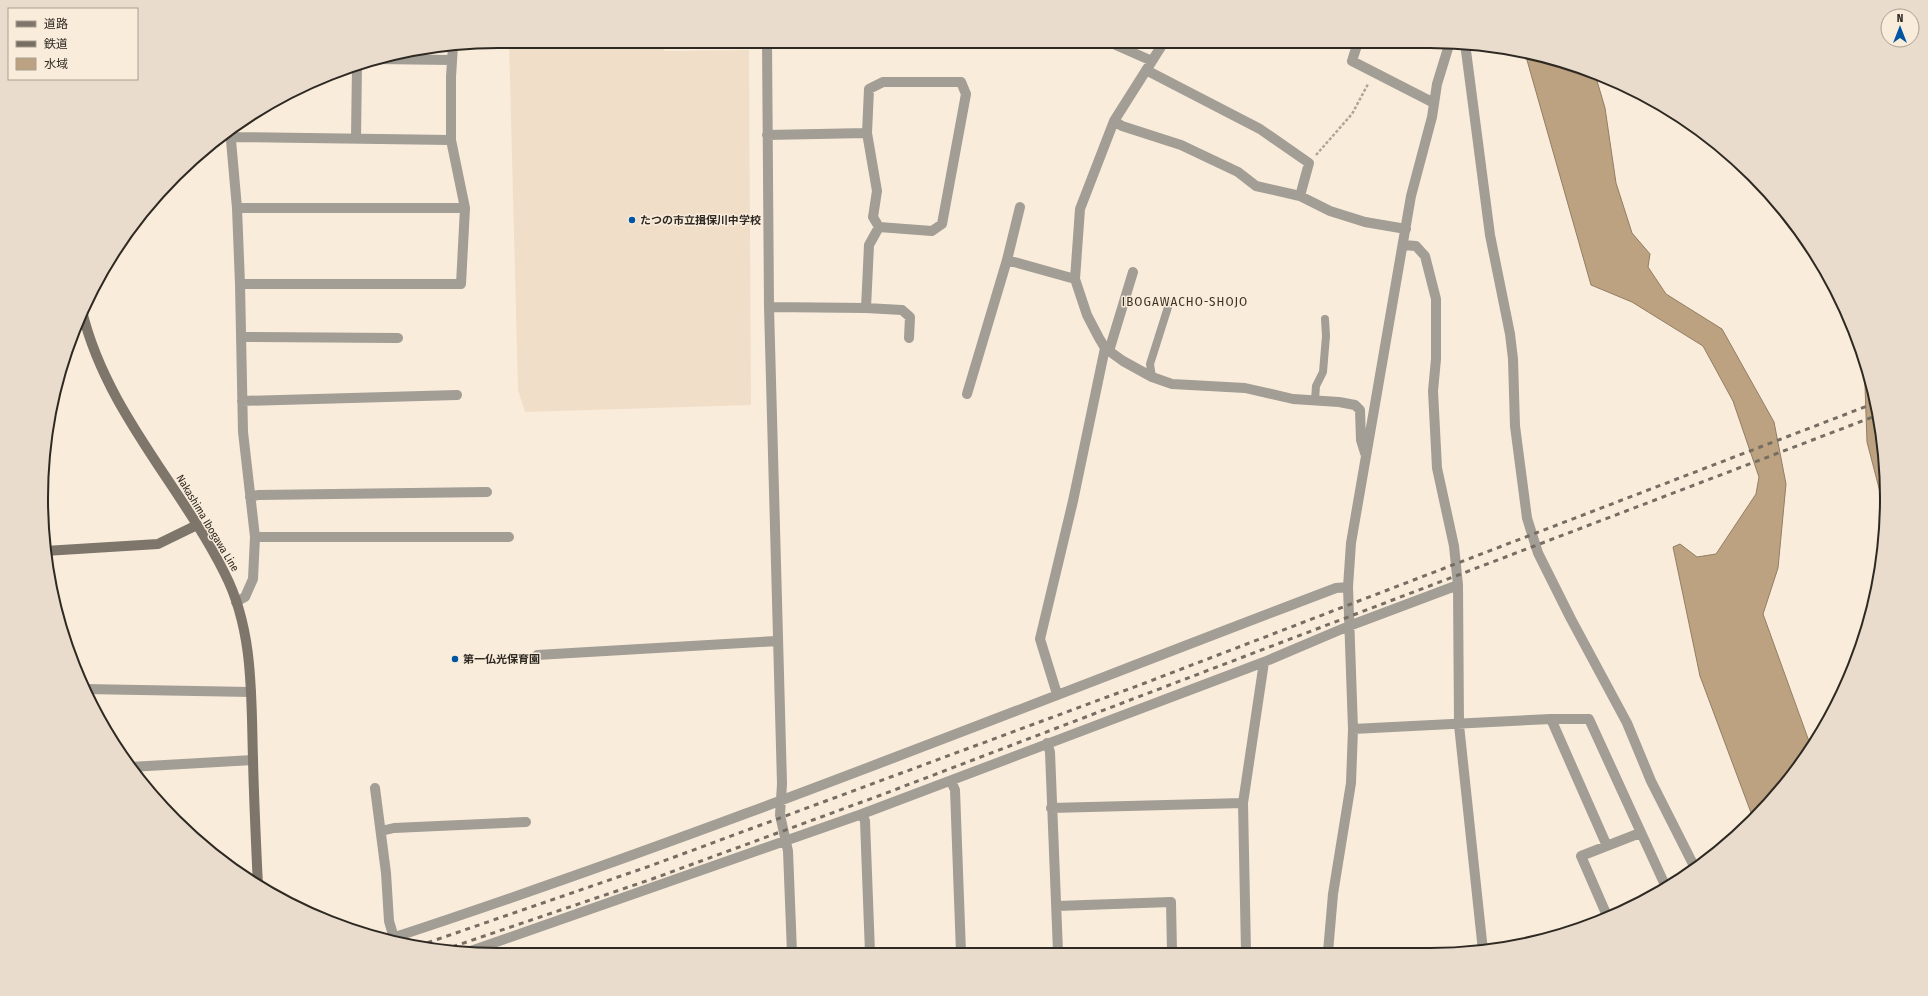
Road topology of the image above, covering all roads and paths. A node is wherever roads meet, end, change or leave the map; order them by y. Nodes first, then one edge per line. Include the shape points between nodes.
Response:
1 (767, 48) edge
2 (1119, 48) edge
3 (1160, 48) edge
4 (1356, 48) edge
5 (1448, 49) edge
6 (1466, 50) edge
7 (453, 51) edge
8 (399, 59) edge
9 (452, 60) junction
10 (1149, 65) junction
11 (357, 71) edge
12 (1374, 72) junction
13 (1434, 102) junction
14 (1114, 121) junction
15 (235, 133) edge
16 (867, 133) junction
17 (767, 135) junction
18 (230, 137) edge
19 (356, 138) junction
20 (451, 140) junction
21 (1309, 163) junction
22 (1300, 196) junction
23 (1020, 207) dead end
24 (237, 208) junction
25 (464, 208) junction
26 (879, 227) junction
27 (1406, 229) junction
28 (1403, 245) junction
29 (1007, 260) junction
30 (1133, 272) dead end
31 (1074, 279) junction
32 (240, 284) junction
33 (1169, 304) dead end
34 (769, 307) junction
35 (866, 308) junction
36 (1325, 319) dead end
37 (85, 320) edge
38 (241, 337) junction
39 (398, 338) dead end
40 (909, 338) dead end
41 (1107, 350) junction
42 (1152, 378) junction
43 (967, 394) dead end
44 (457, 395) dead end
45 (1315, 400) junction
46 (242, 401) junction
47 (1365, 453) junction
48 (487, 492) dead end
49 (250, 498) junction
50 (197, 525) junction
51 (509, 536) dead end
52 (255, 537) junction
53 (51, 551) edge
54 (1458, 585) junction
55 (1348, 588) junction
56 (236, 602) junction
57 (1349, 626) junction
58 (777, 641) junction
59 (538, 655) dead end
60 (1264, 662) junction
61 (90, 689) edge
62 (251, 692) junction
63 (1057, 694) junction
64 (1551, 719) junction
65 (1459, 724) junction
66 (1353, 729) junction
67 (1047, 743) junction
68 (253, 760) junction
69 (137, 767) edge
70 (951, 781) junction
71 (375, 788) dead end
72 (781, 801) junction
73 (1243, 803) junction
74 (1051, 808) junction
75 (862, 814) junction
76 (526, 822) dead end
77 (381, 831) junction
78 (1640, 833) junction
79 (787, 841) junction
80 (1607, 846) junction
81 (1693, 863) edge
82 (258, 878) edge
83 (1664, 882) edge
84 (1057, 906) junction
85 (1606, 912) edge
86 (390, 935) edge
87 (398, 936) edge
88 (1482, 945) edge
89 (484, 948) edge
90 (792, 948) edge
91 (870, 948) edge
92 (961, 948) edge
93 (1058, 948) edge
94 (1173, 948) edge
95 (1246, 948) edge
96 (1328, 948) edge

1 - 17 street
2 - 10 street
3 - 10 street
4 - 12 street via 1352,61
5 - 13 street
6 - 81 street via 1490,236 1510,334 1514,426 1527,518 1542,559 1627,723 1651,781
7 - 9 street
8 - 9 street
9 - 20 street
10 - 14 street
10 - 21 street via 1260,129
11 - 19 street
12 - 13 street
12 - 21 path via 1352,114
13 - 27 street via 1411,196
14 - 22 street via 1188,149 1238,172 1256,186
14 - 31 street via 1080,209
15 - 19 street
16 - 17 street
16 - 26 street via 877,192 872,217
16 - 26 street via 869,89 883,82 962,82 966,94 942,224 932,231
17 - 34 street
18 - 24 street
19 - 20 street
20 - 25 street
21 - 22 street
22 - 27 street via 1330,211 1365,222
23 - 29 street
24 - 25 street
24 - 32 street
25 - 32 street via 461,284
26 - 35 street via 869,245
27 - 28 street
28 - 47 street
28 - 54 street via 1416,246 1425,256 1436,299 1434,391 1437,468 1454,546
29 - 31 street
29 - 43 street
30 - 41 street
31 - 41 street via 1087,315
32 - 38 street
33 - 42 lane via 1150,364
34 - 35 street
34 - 58 street
35 - 40 street via 902,310 910,317
36 - 45 lane via 1323,372 1316,386
37 - 50 main road, Nakashima Ibogawa Line via 98,362 119,404
38 - 39 street
38 - 46 street
41 - 42 street
41 - 63 street via 1040,639
42 - 45 street via 1172,384 1245,388 1293,399
44 - 46 street
45 - 47 street via 1355,405 1360,410 1360,440
46 - 49 street
47 - 55 street via 1351,544
48 - 49 street via 258,495
49 - 52 street
50 - 53 main road via 158,544
50 - 56 main road, Nakashima Ibogawa Line via 226,574
51 - 52 street
52 - 56 street via 253,579 245,597
54 - 57 street
54 - 65 street
55 - 57 street
55 - 63 street via 1336,588
56 - 62 main road, Nakashima Ibogawa Line via 245,637
57 - 60 street
57 - 66 street
58 - 59 street
58 - 72 street
60 - 67 street
60 - 73 street
61 - 62 street
62 - 68 main road, Nakashima Ibogawa Line
63 - 72 street
64 - 65 street
64 - 78 street via 1589,719
64 - 80 street
65 - 66 street
65 - 88 street
66 - 96 street via 1351,783 1333,894
67 - 70 street
67 - 74 street via 1050,752
68 - 69 street
68 - 82 main road, Nakashima Ibogawa Line
70 - 75 street
70 - 92 street via 955,790
71 - 77 street
72 - 79 street via 780,815
72 - 87 street
73 - 74 street
73 - 95 street
74 - 84 street
75 - 79 street
75 - 91 street via 865,821
76 - 77 street via 394,828
77 - 86 street
78 - 80 street
78 - 83 street
79 - 89 street
79 - 90 street
80 - 85 street via 1582,856
84 - 93 street
84 - 94 street via 1171,902

